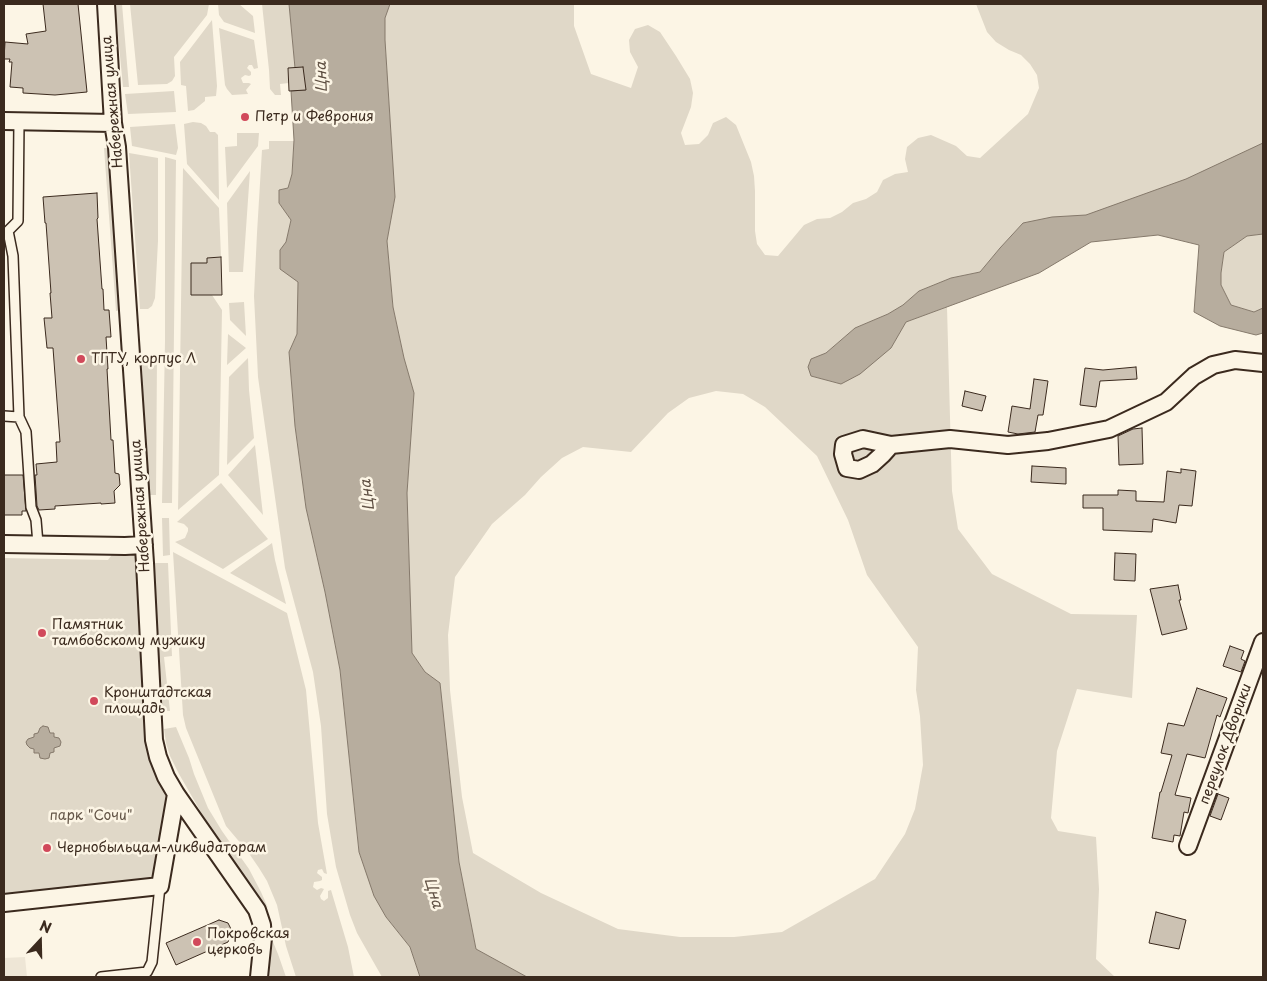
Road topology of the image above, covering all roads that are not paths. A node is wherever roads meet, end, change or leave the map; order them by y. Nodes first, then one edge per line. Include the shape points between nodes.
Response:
1 (106, 4) edge
2 (11, 121) edge
3 (113, 123) junction
4 (6, 233) edge
5 (1263, 363) edge
6 (4, 416) edge
7 (18, 417) junction
8 (891, 445) dead end
9 (4, 544) edge
10 (38, 544) junction
11 (144, 545) junction
12 (1263, 642) edge
13 (176, 794) junction
14 (1188, 846) dead end
15 (160, 886) junction
16 (4, 903) edge
17 (101, 977) edge
18 (259, 977) edge

1 - 3 street, Набережная улица
2 - 3 street
2 - 4 lane via 18,221
3 - 11 street, Набережная улица
4 - 7 lane via 13,256
5 - 8 street via 1235,360 1212,365 1194,376 1166,402 1109,429 1048,441 1008,444 950,439
6 - 7 lane
7 - 10 lane via 26,432
9 - 10 street
10 - 11 street
11 - 13 street, Набережная улица via 154,740 166,777
12 - 14 street, переулок Дворики
13 - 15 street
13 - 18 street, Набережная улица via 257,910 263,938
15 - 16 street
15 - 17 lane via 152,962 147,972

